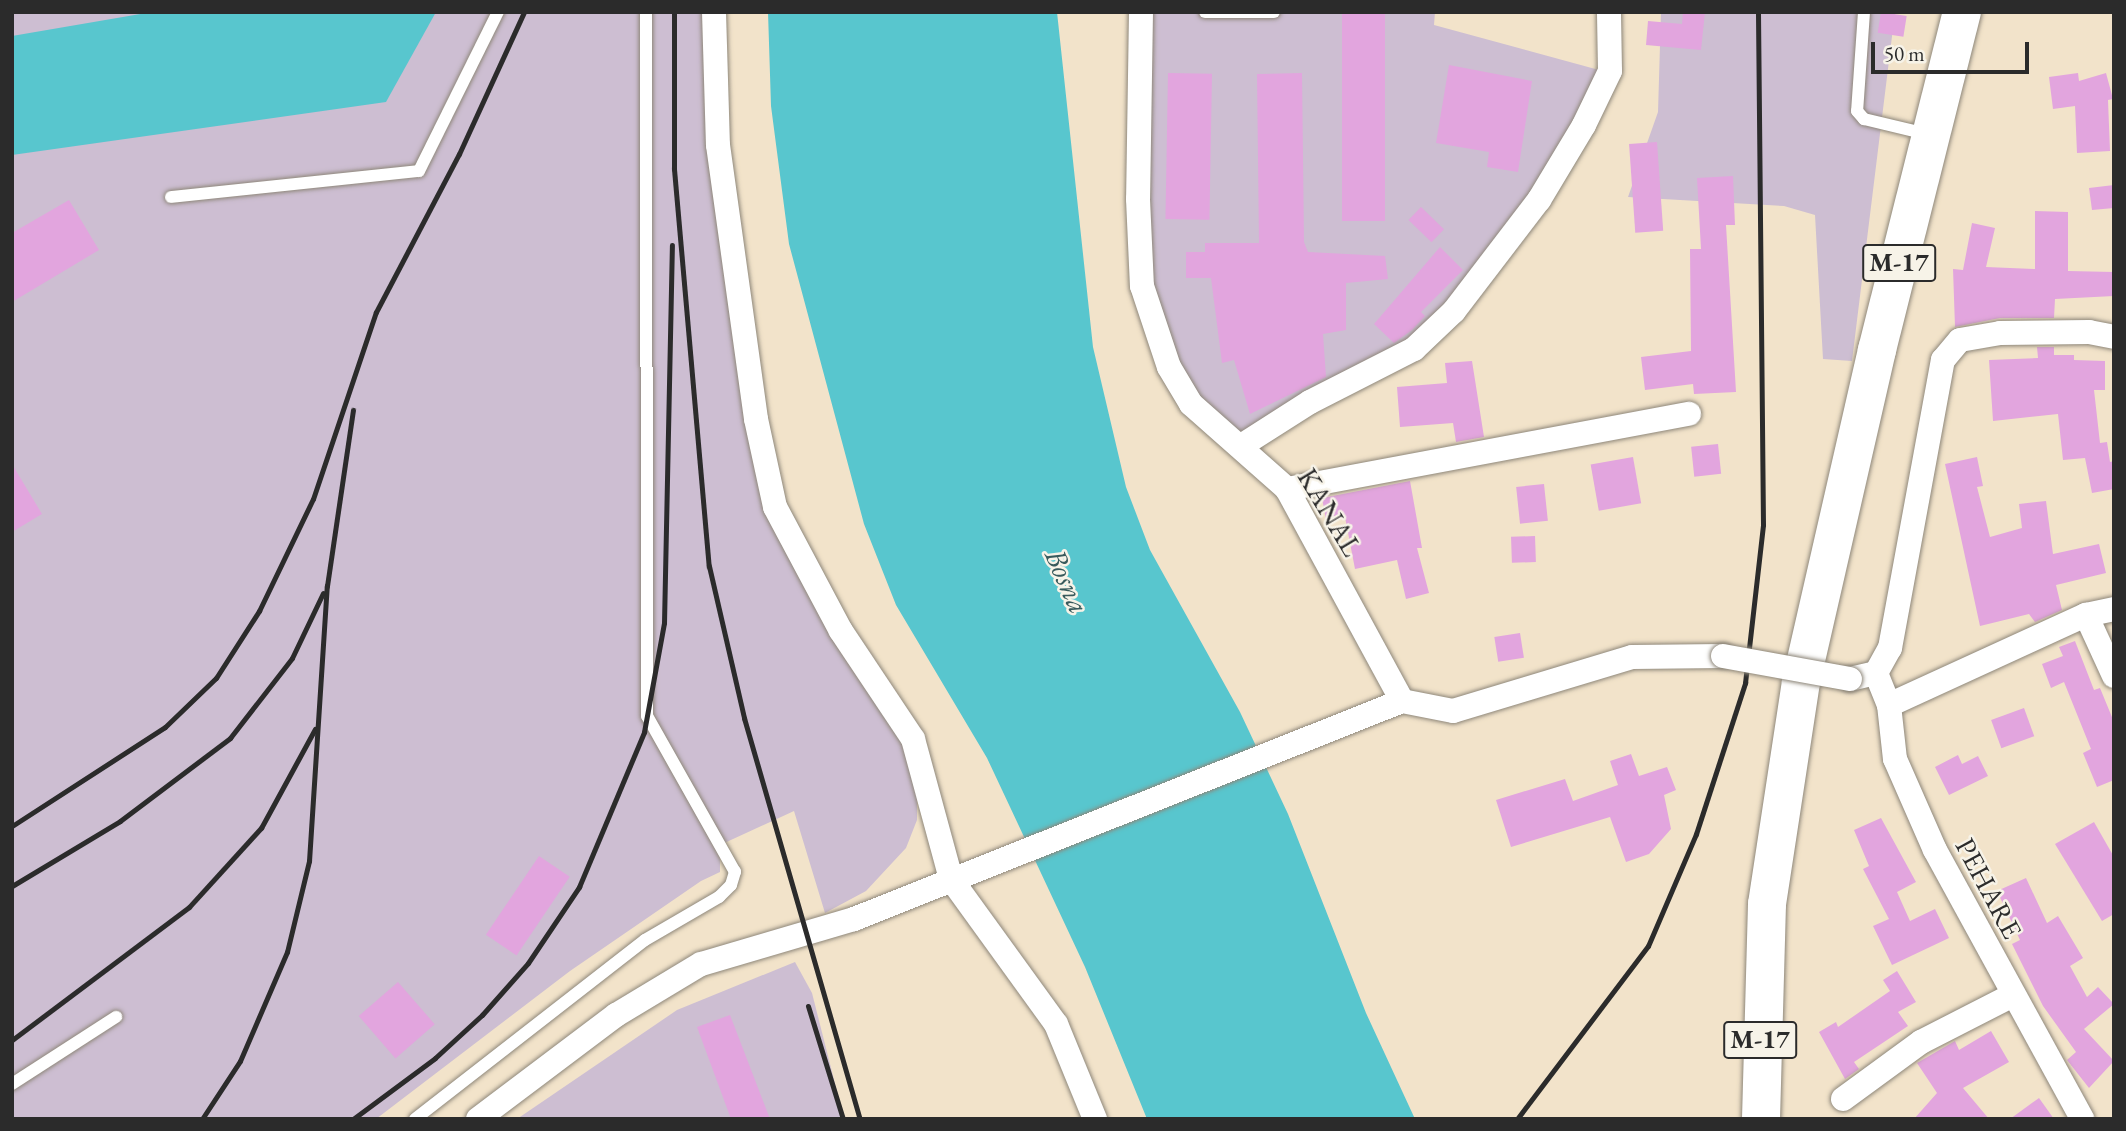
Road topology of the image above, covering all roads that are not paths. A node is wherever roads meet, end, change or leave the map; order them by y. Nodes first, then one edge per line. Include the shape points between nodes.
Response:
1 (498, 12) edge
2 (646, 12) edge
3 (714, 12) edge
4 (1142, 12) edge
5 (1205, 12) edge
6 (1274, 12) edge
7 (1609, 12) edge
8 (1864, 12) edge
9 (1962, 12) edge
10 (1931, 135) junction
11 (171, 197) dead end
12 (2114, 337) edge
13 (1689, 414) dead end
14 (1241, 446) junction
15 (1287, 489) junction
16 (2114, 609) edge
17 (2086, 615) junction
18 (1876, 673) junction
19 (2114, 676) edge
20 (1402, 701) junction
21 (1889, 705) junction
22 (951, 879) junction
23 (2011, 996) junction
24 (116, 1017) dead end
25 (12, 1084) edge
26 (1843, 1099) dead end
27 (415, 1119) edge
28 (478, 1119) edge
29 (1095, 1119) edge
30 (1761, 1119) edge
31 (2082, 1119) edge

1 - 11 lane via 419,171
2 - 27 lane via 647,716 735,872 732,885 719,897 645,940
3 - 22 street via 718,145 756,419 775,507 841,631 913,739
4 - 14 street, KANAL via 1138,199 1142,286 1169,367 1191,404
5 - 6 lane
7 - 14 street via 1610,71 1584,125 1539,200 1454,311 1414,349 1310,402
8 - 10 lane via 1857,111 1864,119
9 - 10 main road, M-17
10 - 30 main road, M-17 via 1838,515 1785,772 1765,927
12 - 18 street via 2089,332 2000,333 1960,340 1943,360 1897,622 1885,662
13 - 15 street
14 - 15 street, KANAL
15 - 20 street, KANAL
16 - 17 street
17 - 19 street
17 - 21 street
18 - 20 street, bridge via 1850,679 1723,656 1632,657 1453,711
18 - 21 street, PEHARE
20 - 22 street
21 - 23 street, PEHARE via 1895,759 1935,850
22 - 28 street via 854,919 701,964 616,1015
22 - 29 street via 1056,1024
23 - 26 street via 1921,1042
23 - 31 street, PEHARE
24 - 25 lane

